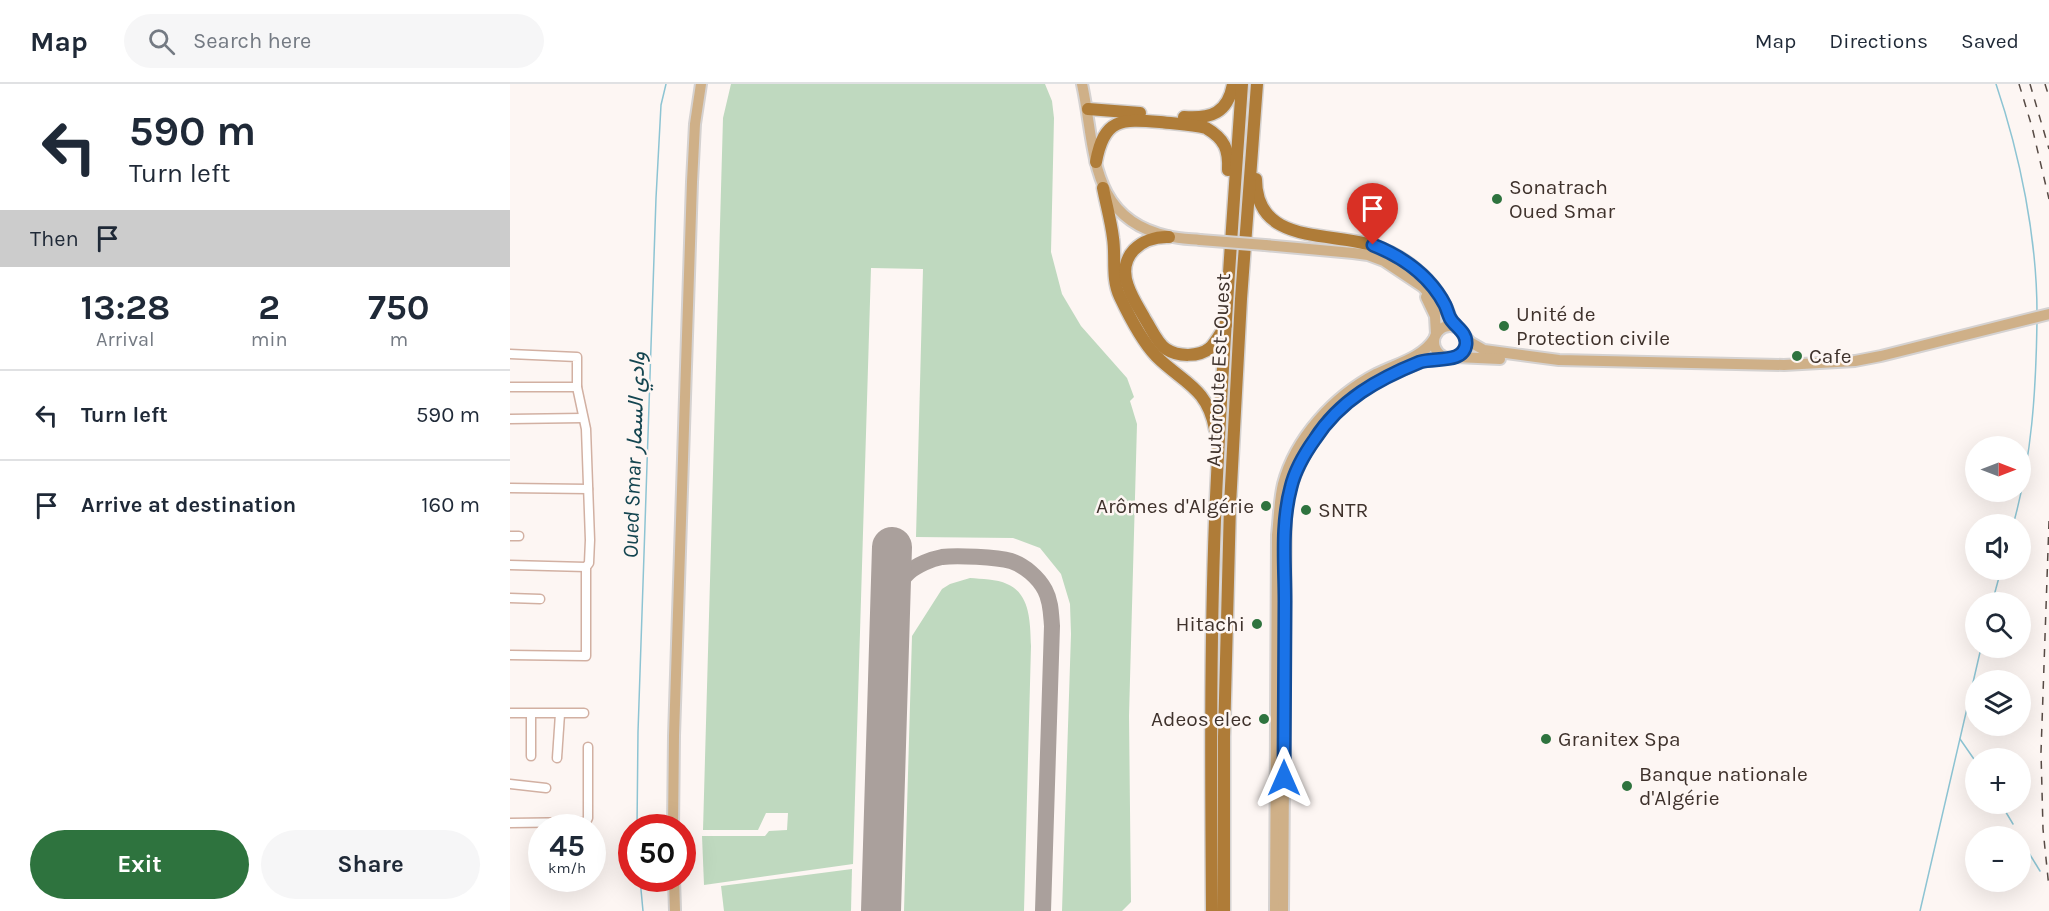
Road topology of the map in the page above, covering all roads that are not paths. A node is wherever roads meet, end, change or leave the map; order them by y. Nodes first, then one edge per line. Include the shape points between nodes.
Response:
1 (701, 84) edge
2 (1082, 84) edge
3 (1233, 84) edge
4 (1242, 84) edge
5 (1257, 84) edge
6 (1088, 113) junction
7 (1256, 115) junction
8 (1130, 120) junction
9 (1096, 162) junction
10 (1103, 188) junction
11 (1232, 227) junction
12 (1169, 237) junction
13 (1413, 279) junction
14 (2049, 314) edge
15 (1450, 317) junction
16 (1226, 324) junction
17 (1462, 332) junction
18 (1435, 336) junction
19 (510, 354) edge
20 (1451, 358) junction
21 (1548, 359) junction
22 (510, 387) edge
23 (577, 387) junction
24 (583, 418) junction
25 (510, 419) edge
26 (1217, 464) junction
27 (510, 488) edge
28 (588, 489) junction
29 (510, 565) edge
30 (586, 567) junction
31 (510, 598) edge
32 (540, 598) dead end
33 (510, 655) edge
34 (510, 713) edge
35 (584, 713) dead end
36 (531, 714) junction
37 (560, 714) junction
38 (588, 747) dead end
39 (531, 756) dead end
40 (557, 758) dead end
41 (510, 784) edge
42 (546, 788) dead end
43 (673, 814) edge
44 (510, 823) edge
45 (674, 892) edge
46 (675, 911) edge
47 (1212, 911) edge
48 (1224, 911) edge
49 (1275, 911) edge
50 (1283, 911) edge

1 - 43 main road via 692,182
2 - 6 main road
3 - 6 highway via 1227,104 1202,117
4 - 11 highway, Autoroute Est-Ouest
5 - 7 highway, Autoroute Est-Ouest
6 - 8 highway
6 - 9 main road
7 - 15 highway via 1256,186 1258,202 1268,216 1297,232 1373,245 1392,253 1433,287
7 - 48 highway, Autoroute Est-Ouest via 1231,482
8 - 9 highway via 1104,135
8 - 11 highway via 1196,125 1222,140 1229,156 1227,197
9 - 10 main road
10 - 12 main road via 1128,219
10 - 26 highway via 1118,294 1156,355 1206,402 1212,415
11 - 16 highway, Autoroute Est-Ouest
12 - 13 main road, bridge via 1368,255
12 - 16 highway via 1156,236 1143,242 1132,251 1126,265 1127,285 1156,338 1166,349 1185,355 1199,354 1210,348
13 - 15 main road
13 - 18 main road via 1434,311
14 - 21 main road via 1856,361 1772,365
15 - 17 main road
16 - 26 highway, Autoroute Est-Ouest
17 - 18 main road via 1448,326
17 - 20 main road via 1466,347
17 - 21 main road via 1484,350
18 - 20 main road via 1435,348
18 - 49 main road via 1426,350 1367,380 1339,400 1308,434 1288,471 1277,535
19 - 23 street via 577,357
20 - 21 main road
20 - 50 main road via 1420,362 1351,398 1315,439 1291,484 1285,517
22 - 23 street
23 - 24 street
24 - 25 street
24 - 28 street
26 - 47 highway, Autoroute Est-Ouest
27 - 28 street
28 - 30 street via 590,540
29 - 30 street
30 - 33 street via 586,656
31 - 32 street
34 - 36 street
35 - 37 street
36 - 37 street
36 - 39 street
37 - 40 street
38 - 44 street via 586,822
41 - 42 street
45 - 46 main road

